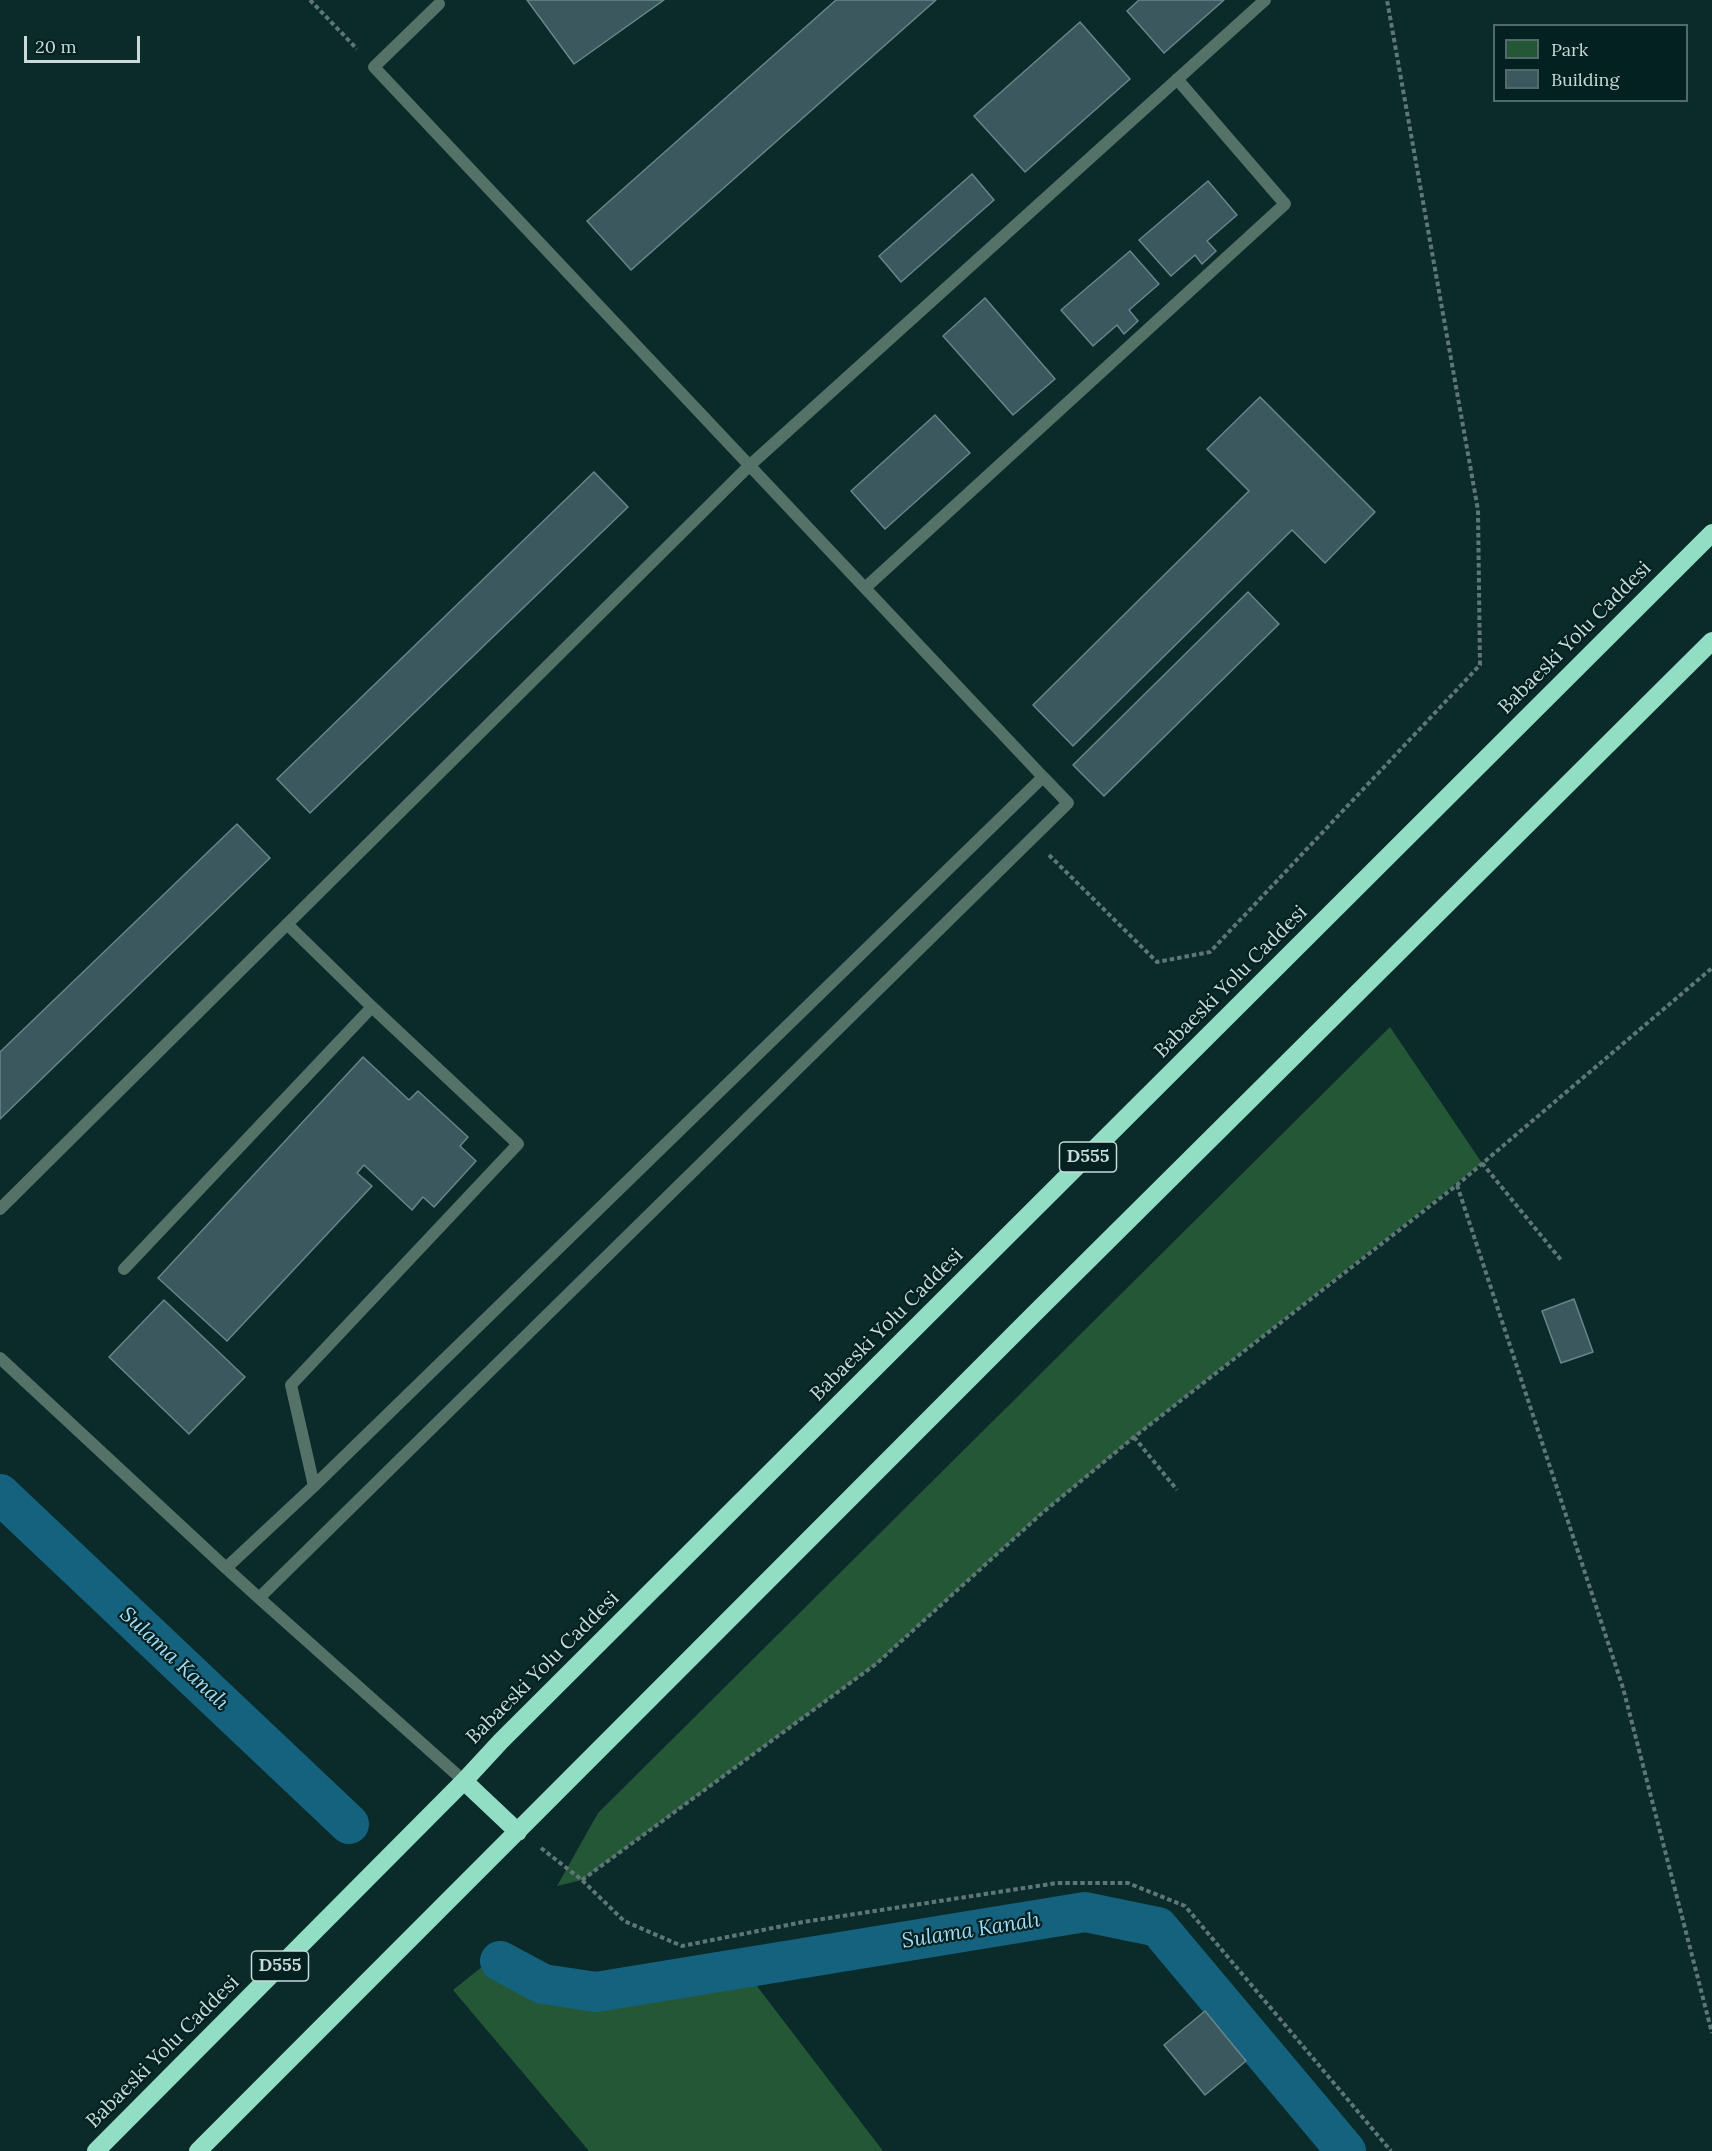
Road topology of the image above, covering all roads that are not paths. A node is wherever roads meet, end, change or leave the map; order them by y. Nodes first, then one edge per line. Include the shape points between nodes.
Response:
1 (1265, 0) edge
2 (439, 4) dead end
3 (1177, 79) junction
4 (749, 466) junction
5 (1712, 533) edge
6 (865, 588) junction
7 (1712, 641) edge
8 (1043, 777) junction
9 (287, 924) junction
10 (372, 1007) junction
11 (0, 1209) edge
12 (124, 1269) dead end
13 (0, 1358) edge
14 (314, 1485) junction
15 (226, 1568) junction
16 (259, 1598) junction
17 (464, 1781) junction
18 (518, 1832) junction
19 (96, 2151) edge
20 (198, 2151) edge

1 - 3 lane
2 - 4 lane via 374,67
3 - 4 lane
3 - 6 lane via 1285,204
4 - 6 lane
4 - 9 lane
5 - 17 highway, Babaeski Yolu Caddesi / D555
6 - 8 lane
7 - 18 highway
8 - 14 lane
8 - 16 lane via 1068,803
9 - 10 lane
9 - 11 lane
10 - 12 lane
10 - 14 lane via 518,1144 291,1385
13 - 15 lane
14 - 15 lane
15 - 16 lane
16 - 17 lane
17 - 18 highway
17 - 19 highway, Babaeski Yolu Caddesi / D555
18 - 20 highway

